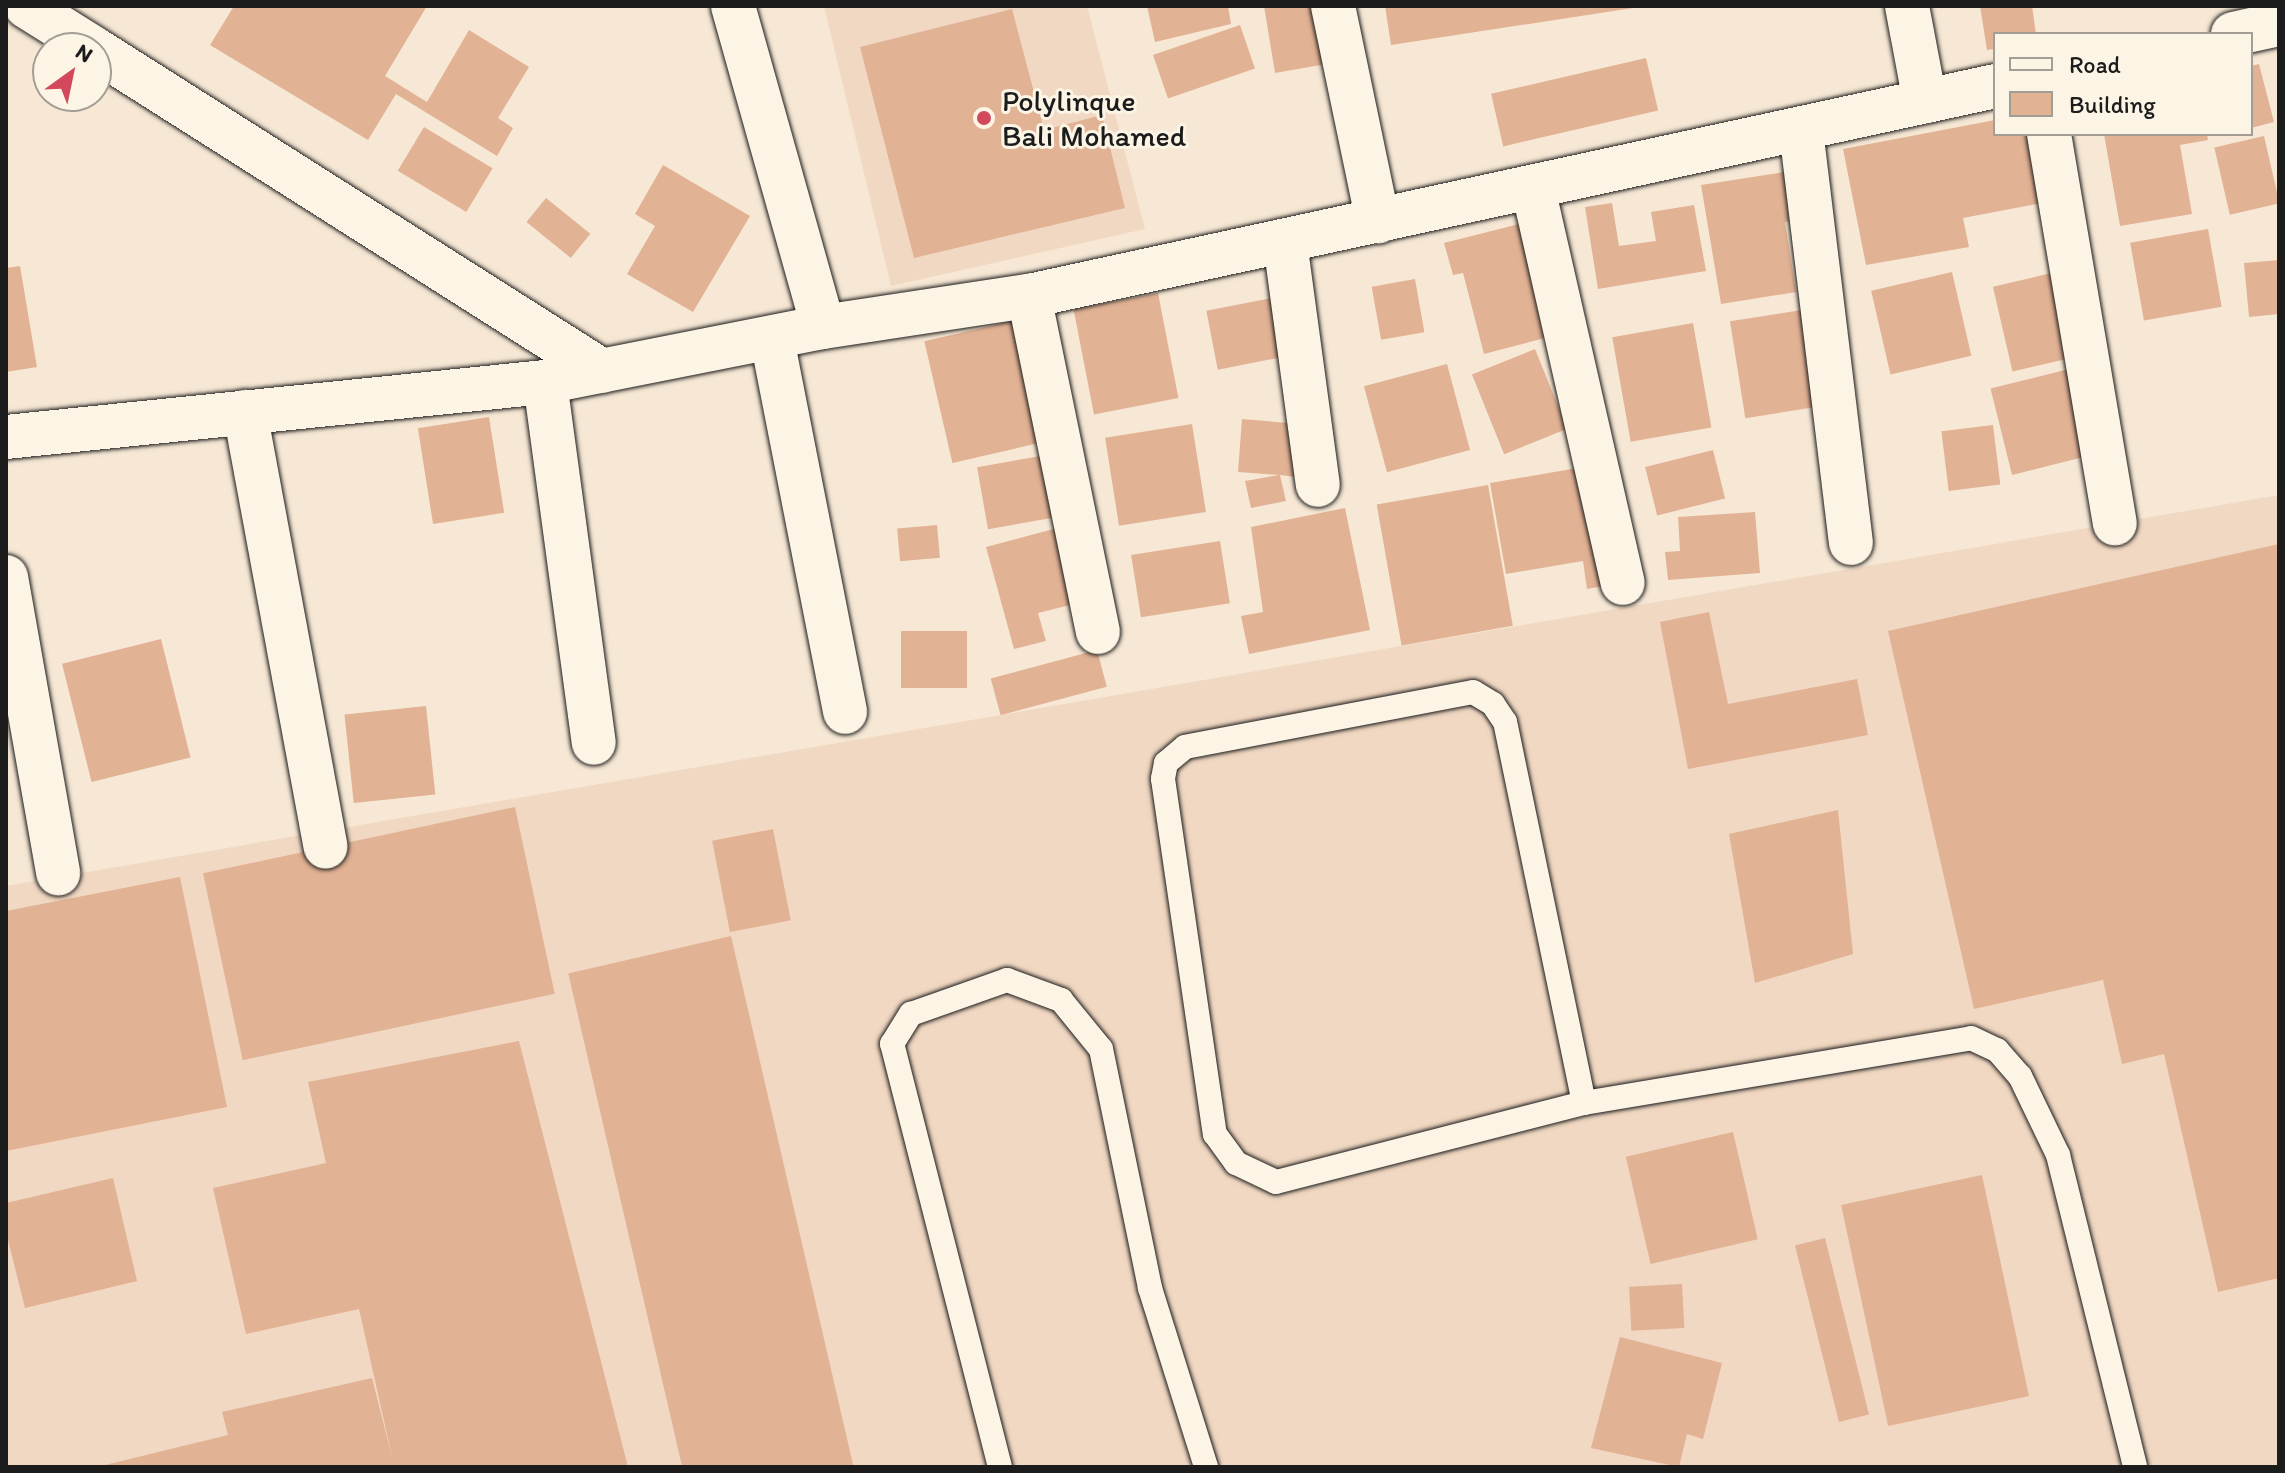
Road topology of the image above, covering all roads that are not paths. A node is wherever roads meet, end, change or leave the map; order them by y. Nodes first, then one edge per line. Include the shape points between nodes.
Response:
1 (26, 6) edge
2 (733, 6) edge
3 (1333, 6) edge
4 (1907, 6) edge
5 (2279, 24) edge
6 (67, 32) edge
7 (2242, 32) edge
8 (112, 60) edge
9 (1993, 86) edge
10 (1925, 101) junction
11 (1801, 130) junction
12 (2049, 136) edge
13 (1533, 188) junction
14 (1378, 221) junction
15 (1285, 242) junction
16 (1029, 296) junction
17 (823, 327) junction
18 (772, 339) junction
19 (602, 371) junction
20 (545, 382) junction
21 (245, 412) junction
22 (6, 437) edge
23 (1318, 485) dead end
24 (2115, 523) dead end
25 (1851, 543) dead end
26 (6, 577) edge
27 (1623, 583) dead end
28 (1098, 632) dead end
29 (845, 712) dead end
30 (594, 743) dead end
31 (326, 847) dead end
32 (58, 873) dead end
33 (1584, 1103) junction
34 (1000, 1467) edge
35 (1206, 1467) edge
36 (2135, 1467) edge

1 - 6 street
2 - 17 street
3 - 14 street
4 - 10 street
5 - 7 street
8 - 19 street
9 - 10 street
10 - 11 street
11 - 13 street
11 - 25 street
12 - 24 street
13 - 14 street
13 - 27 street
14 - 15 street
15 - 16 street
15 - 23 street
16 - 17 street
16 - 28 street
17 - 18 street
18 - 19 street
18 - 29 street
19 - 20 street
20 - 21 street
20 - 30 street
21 - 22 street
21 - 31 street
26 - 32 street
33 - 33 lane via 1505,722 1493,704 1473,692 1185,747 1166,763 1163,779 1215,1134 1236,1163 1276,1182
33 - 36 lane via 1971,1038 1997,1050 2020,1076 2058,1155
34 - 35 lane via 892,1044 911,1014 1007,980 1061,1000 1101,1049 1150,1288

